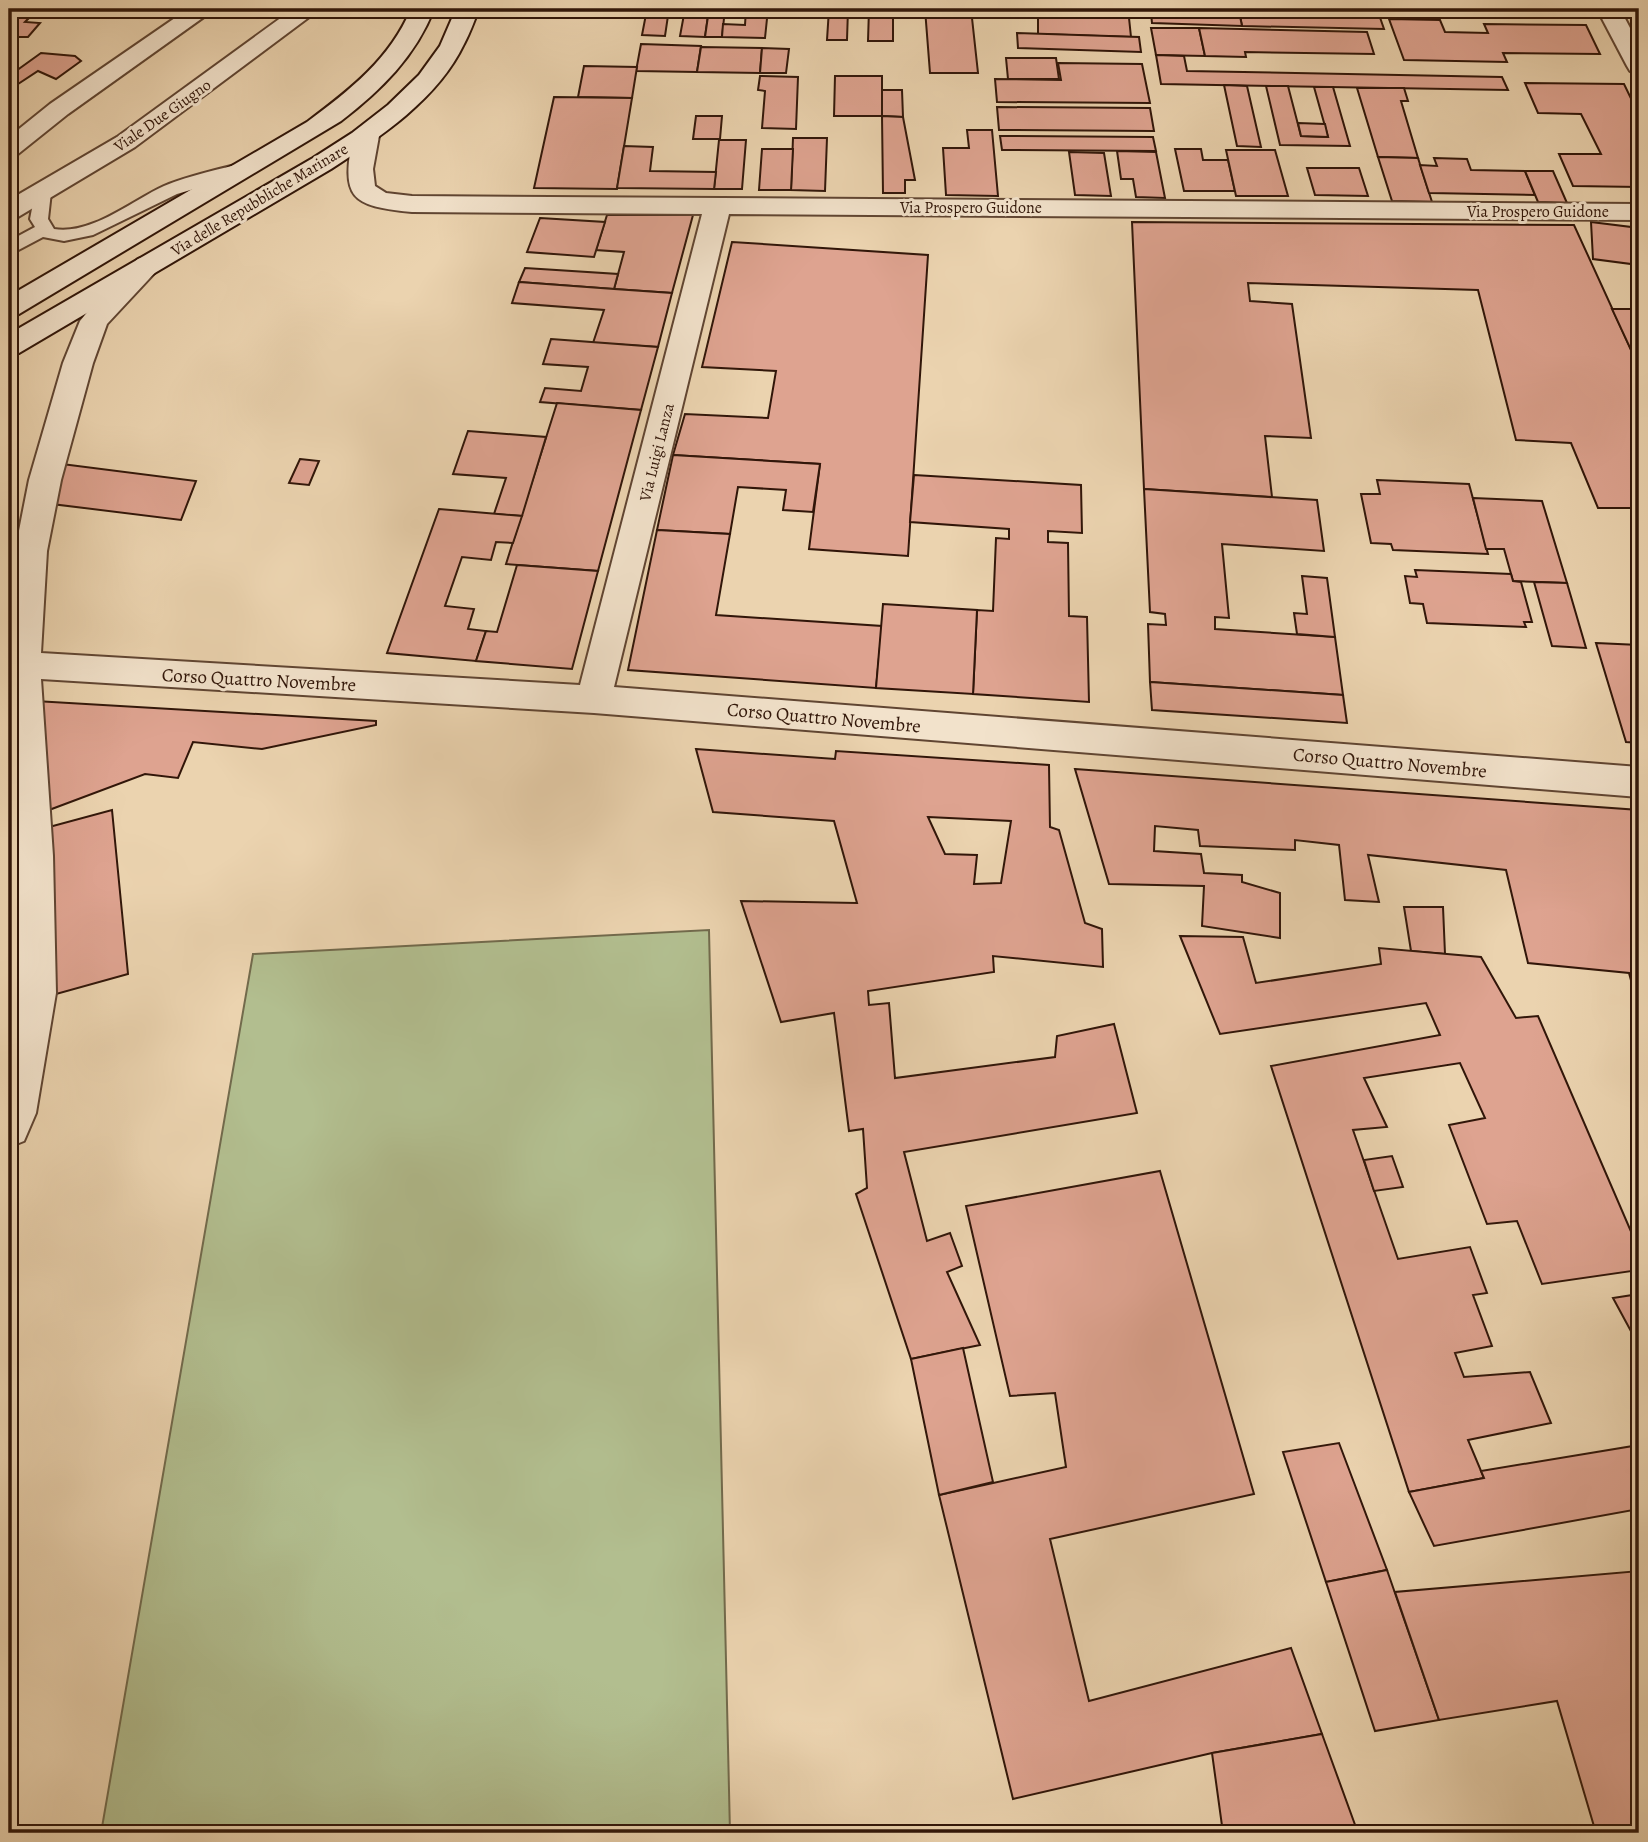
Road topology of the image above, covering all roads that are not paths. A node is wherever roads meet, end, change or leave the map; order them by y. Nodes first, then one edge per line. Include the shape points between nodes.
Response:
1 (202, 9) edge
2 (308, 9) edge
3 (422, 9) edge
4 (467, 9) edge
5 (1608, 9) edge
6 (1639, 66) edge
7 (366, 136) junction
8 (9, 149) edge
9 (253, 165) junction
10 (42, 192) junction
11 (718, 205) junction
12 (9, 211) edge
13 (1639, 212) edge
14 (44, 229) junction
15 (9, 249) edge
16 (148, 265) junction
17 (9, 308) edge
18 (9, 346) edge
19 (16, 665) edge
20 (594, 699) junction
21 (1639, 782) edge
22 (9, 1127) edge

1 - 8 street
2 - 10 street, Viale Due Giugno via 153,124
3 - 9 street, Via delle Repubbliche Marinare via 412,35 361,92 316,127
4 - 7 street, Via delle Repubbliche Marinare via 455,42 441,62
5 - 6 street
7 - 11 street, Via Prospero Guidone via 359,181 363,192 387,202
7 - 16 street, Via delle Repubbliche Marinare
9 - 14 lane via 174,188 86,233 61,235
9 - 17 street, Via delle Repubbliche Marinare
10 - 12 street, Viale Due Giugno
10 - 14 lane via 37,214
11 - 13 street, Via Prospero Guidone
11 - 20 street, Via Luigi Lanza
14 - 15 lane
16 - 18 street, Via delle Repubbliche Marinare
16 - 19 street via 94,321 78,363 45,480
19 - 20 street, Corso Quattro Novembre
19 - 22 street via 34,856 36,993
20 - 21 street, Corso Quattro Novembre

